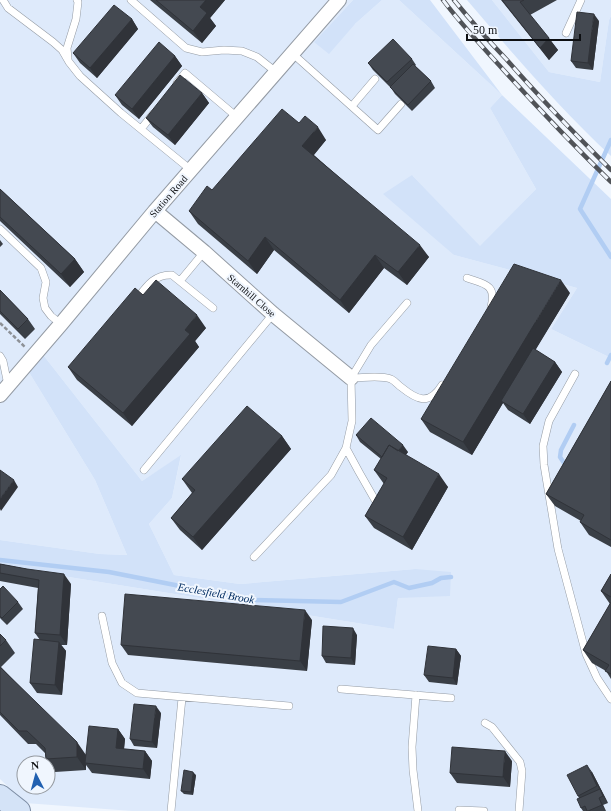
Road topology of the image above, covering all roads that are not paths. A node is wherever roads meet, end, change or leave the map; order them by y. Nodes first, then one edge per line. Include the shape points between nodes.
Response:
1 (3, 0) edge
2 (77, 0) edge
3 (131, 0) edge
4 (339, 0) edge
5 (581, 0) edge
6 (566, 33) dead end
7 (293, 54) junction
8 (69, 62) junction
9 (276, 72) junction
10 (375, 79) edge
11 (175, 86) edge
12 (401, 104) edge
13 (352, 106) junction
14 (155, 111) edge
15 (237, 117) junction
16 (141, 129) junction
17 (191, 170) junction
18 (155, 211) junction
19 (0, 229) edge
20 (204, 252) junction
21 (466, 278) dead end
22 (180, 281) junction
23 (407, 303) dead end
24 (130, 308) edge
25 (213, 308) dead end
26 (273, 314) junction
27 (486, 315) edge
28 (61, 324) junction
29 (0, 356) edge
30 (575, 374) dead end
31 (351, 378) junction
32 (447, 378) edge
33 (4, 390) edge
34 (346, 448) junction
35 (144, 470) dead end
36 (375, 500) edge
37 (254, 557) dead end
38 (102, 616) dead end
39 (341, 689) dead end
40 (416, 695) junction
41 (182, 698) junction
42 (451, 698) dead end
43 (611, 699) edge
44 (289, 706) dead end
45 (485, 723) dead end
46 (0, 796) edge
47 (459, 810) dead end
48 (19, 811) edge
49 (171, 811) edge
50 (418, 811) edge
51 (484, 811) edge
52 (519, 811) edge

1 - 8 lane via 8,8 62,50
2 - 8 lane via 76,19 67,48
3 - 9 lane via 186,48 202,52 242,50
4 - 7 street, Station Road
5 - 6 lane
7 - 9 street, Station Road
7 - 13 lane
8 - 16 lane via 80,76
9 - 15 street, Station Road
10 - 13 lane
11 - 15 lane via 184,73
12 - 13 lane via 378,130
14 - 16 lane
15 - 17 street, Station Road
16 - 17 lane
17 - 18 street, Station Road
18 - 20 street, Starnhill Close
18 - 28 street, Station Road
19 - 28 lane via 41,268 46,282 43,298 45,308
20 - 22 lane
20 - 26 street, Starnhill Close
21 - 27 lane via 485,284 492,291 493,298
22 - 24 lane via 172,275 158,277
22 - 25 lane
23 - 31 lane via 371,346
26 - 31 street, Starnhill Close
26 - 35 lane
28 - 33 street, Station Road
29 - 33 lane via 3,361
30 - 43 lane via 549,421 543,446 544,465 558,549 586,654 597,678
31 - 32 lane via 392,379 417,398 424,399 439,391
31 - 34 lane via 352,421
34 - 36 lane
34 - 37 lane via 331,475
38 - 41 lane via 112,663 122,683 137,693
39 - 40 lane
40 - 42 lane
40 - 50 lane via 412,747
41 - 44 lane
41 - 49 lane
45 - 52 lane via 492,727 520,762 522,771
46 - 48 main road
47 - 51 lane

